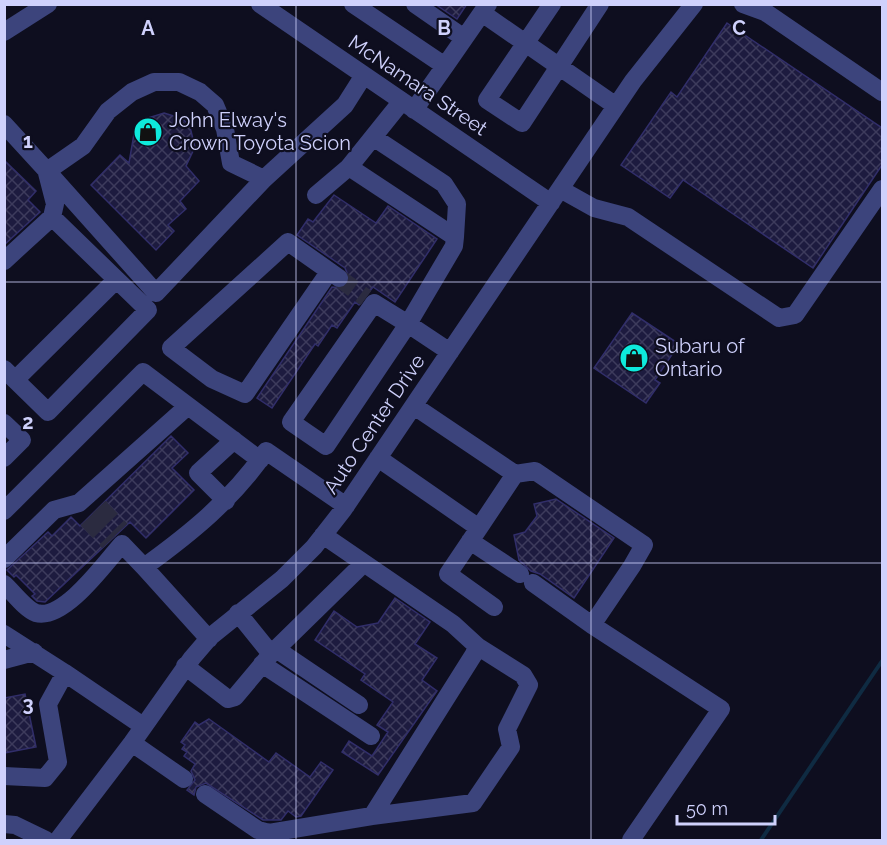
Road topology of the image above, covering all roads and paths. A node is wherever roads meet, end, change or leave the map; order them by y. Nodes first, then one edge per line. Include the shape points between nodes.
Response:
1 (48, 4) edge
2 (260, 4) edge
3 (353, 4) edge
4 (415, 4) edge
5 (552, 4) edge
6 (600, 4) edge
7 (694, 4) edge
8 (743, 4) edge
9 (485, 9) edge
10 (4, 32) edge
11 (464, 38) junction
12 (526, 43) junction
13 (445, 66) junction
14 (560, 66) junction
15 (363, 75) junction
16 (882, 92) edge
17 (408, 105) junction
18 (616, 106) junction
19 (4, 124) edge
20 (373, 137) junction
21 (349, 167) junction
22 (47, 171) junction
23 (264, 179) junction
24 (882, 189) edge
25 (316, 195) dead end
26 (555, 196) junction
27 (51, 217) junction
28 (455, 237) junction
29 (4, 261) edge
30 (334, 275) joint
31 (116, 280) junction
32 (408, 324) junction
33 (450, 352) junction
34 (10, 375) edge
35 (188, 406) junction
36 (414, 406) junction
37 (4, 423) edge
38 (234, 440) junction
39 (4, 458) edge
40 (378, 458) junction
41 (260, 460) junction
42 (515, 474) junction
43 (226, 501) junction
44 (346, 506) junction
45 (4, 511) edge
46 (323, 535) junction
47 (475, 535) junction
48 (4, 559) edge
49 (364, 563) junction
50 (144, 567) junction
51 (4, 584) edge
52 (494, 606) dead end
53 (238, 613) junction
54 (592, 625) junction
55 (4, 634) edge
56 (209, 639) junction
57 (477, 646) junction
58 (34, 652) junction
59 (270, 656) junction
60 (4, 660) edge
61 (185, 666) junction
62 (65, 673) junction
63 (359, 705) dead end
64 (143, 726) junction
65 (370, 736) dead end
66 (132, 743) junction
67 (4, 776) edge
68 (184, 779) dead end
69 (206, 794) dead end
70 (372, 816) junction
71 (4, 824) edge
72 (46, 840) edge
73 (58, 840) edge
74 (631, 840) edge

1 - 10 street
2 - 15 street, McNamara Street
3 - 13 street
4 - 11 street
5 - 12 street
6 - 14 street
7 - 18 street, Auto Center Drive
8 - 16 street via 765,12
9 - 11 street
9 - 12 street
11 - 13 street
12 - 14 street
12 - 14 street via 487,100 522,123
13 - 17 street
14 - 18 street
15 - 17 street, McNamara Street
15 - 23 street via 345,105
17 - 20 street
17 - 26 street, McNamara Street
18 - 26 street, Auto Center Drive
19 - 22 street
20 - 21 street
20 - 28 street via 444,184 457,204
21 - 25 street
21 - 28 street
22 - 23 street via 83,146 108,111 132,92 154,82 179,82 215,105 225,129 231,163
22 - 23 street via 156,293
22 - 27 street via 55,204
24 - 26 street, McNamara Street via 795,315 787,318 771,314 628,217
26 - 33 street, Auto Center Drive
27 - 29 street
27 - 31 street
28 - 32 street via 454,246
30 - 30 street via 288,242 171,348 212,379 245,394
31 - 34 street
31 - 34 street via 148,310 48,412
32 - 32 street via 370,300 291,422 326,446
32 - 33 street
33 - 36 street, Auto Center Drive
35 - 38 street
35 - 45 street via 143,372
35 - 48 street via 88,510 54,510
36 - 40 street, Auto Center Drive
36 - 42 street
37 - 39 street via 22,440
38 - 41 street
38 - 43 street via 198,473
40 - 44 street, Auto Center Drive
40 - 47 street
41 - 43 street
41 - 44 street via 266,451
42 - 47 street
42 - 54 street via 535,471 644,545
43 - 50 street
44 - 46 street, Auto Center Drive
46 - 49 street
46 - 53 street, Auto Center Drive via 282,579
47 - 52 street via 448,574
47 - 54 street
49 - 57 street via 453,624
49 - 59 street
50 - 51 street via 117,539 70,602 50,611 33,612
50 - 56 street
53 - 56 street, Auto Center Drive
53 - 59 street
54 - 74 street via 721,709
55 - 58 street
56 - 61 street, Auto Center Drive
57 - 70 street
57 - 70 street via 523,675 529,685 507,729 511,747 473,803
58 - 60 street
58 - 62 street
59 - 61 street via 235,697 228,699
59 - 63 street
59 - 65 street
61 - 64 street, Auto Center Drive
62 - 64 street
62 - 67 street via 48,704 58,762 45,778
64 - 66 street, Auto Center Drive
66 - 68 street
66 - 73 street, Auto Center Drive
69 - 70 street via 258,830 269,833
71 - 72 street

